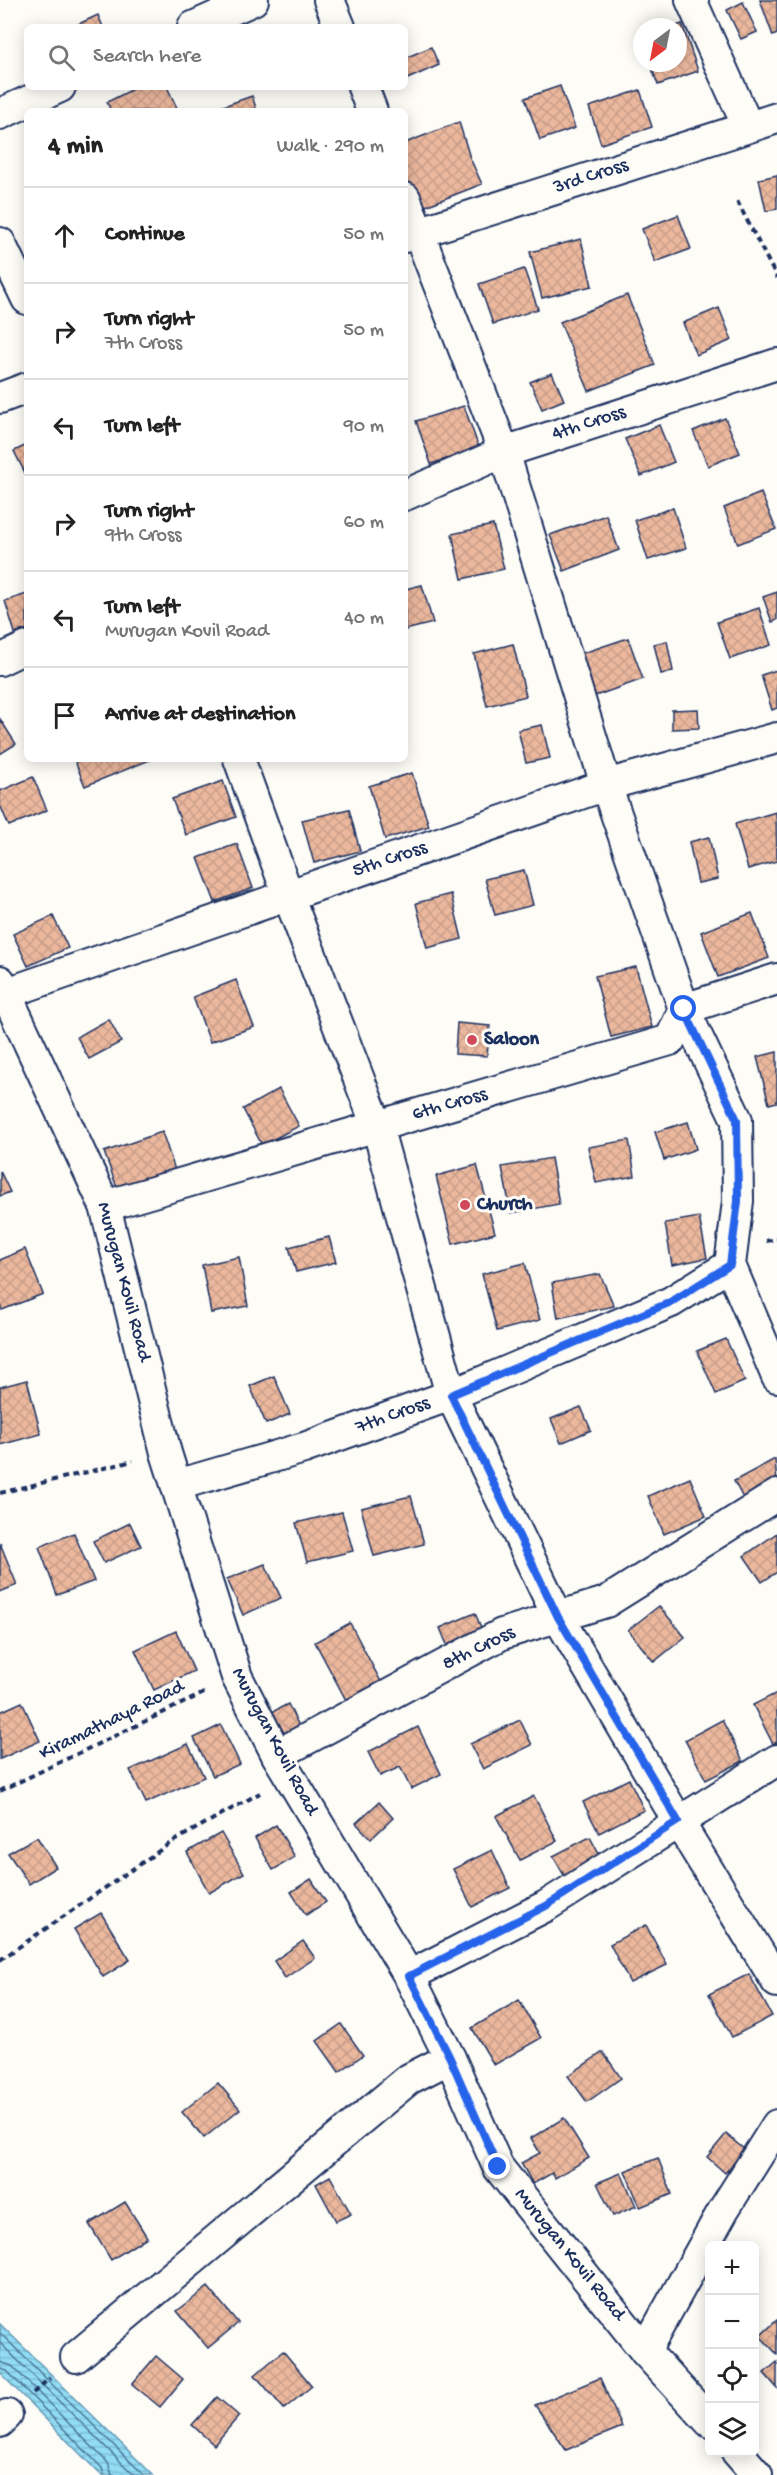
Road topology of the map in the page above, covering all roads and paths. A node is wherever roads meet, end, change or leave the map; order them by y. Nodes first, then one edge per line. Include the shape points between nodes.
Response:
1 (253, 0) edge
2 (330, 0) edge
3 (691, 0) edge
4 (200, 24) edge
5 (339, 24) edge
6 (53, 90) edge
7 (364, 90) edge
8 (371, 108) edge
9 (0, 114) edge
10 (777, 118) edge
11 (748, 127) junction
12 (737, 201) dead end
13 (408, 216) edge
14 (411, 235) edge
15 (0, 243) edge
16 (777, 278) edge
17 (24, 293) edge
18 (777, 364) edge
19 (24, 389) edge
20 (0, 398) edge
21 (504, 452) junction
22 (408, 494) edge
23 (24, 648) edge
24 (0, 660) edge
25 (777, 738) edge
26 (240, 762) edge
27 (606, 785) junction
28 (288, 895) junction
29 (777, 979) edge
30 (4, 987) edge
31 (684, 1009) junction
32 (377, 1126) junction
33 (105, 1206) junction
34 (730, 1265) junction
35 (777, 1377) edge
36 (451, 1395) junction
37 (166, 1453) junction
38 (177, 1485) junction
39 (0, 1493) edge
40 (777, 1495) edge
41 (558, 1617) junction
42 (237, 1677) junction
43 (777, 1760) edge
44 (283, 1766) junction
45 (0, 1791) edge
46 (678, 1821) junction
47 (0, 1960) edge
48 (409, 1976) junction
49 (777, 1982) edge
50 (450, 2058) junction
51 (777, 2125) edge
52 (645, 2351) junction
53 (76, 2357) joint
54 (705, 2417) edge
55 (3, 2419) edge
56 (741, 2457) edge
57 (757, 2475) edge

1 - 4 street
2 - 5 street
3 - 11 street
6 - 9 street
7 - 8 street
10 - 11 street, 3rd Cross
11 - 14 street, 3rd Cross
12 - 16 path
13 - 14 street
14 - 21 street
15 - 17 street
18 - 21 street, 4th Cross
19 - 20 street
21 - 22 street, 4th Cross
21 - 27 street
23 - 24 street
25 - 27 street, 5th Cross
26 - 28 street
27 - 28 street, 5th Cross
27 - 31 street
28 - 30 street, 5th Cross
28 - 32 street
29 - 31 street
30 - 33 street, Murugan Kovil Road
31 - 32 street, 6th Cross via 670,1040
31 - 34 street via 737,1120 738,1201
32 - 33 street, 6th Cross
32 - 36 street
33 - 37 street, Murugan Kovil Road
34 - 35 street
34 - 36 street, 7th Cross via 671,1302
36 - 38 street, 7th Cross via 304,1448
36 - 41 street
37 - 38 street, Murugan Kovil Road
37 - 39 path
38 - 42 street, Murugan Kovil Road
40 - 41 street, 8th Cross via 606,1602
41 - 44 street, 8th Cross via 502,1634
41 - 46 street
42 - 44 street, Murugan Kovil Road
42 - 45 path, Kiramathaya Road
43 - 46 street
44 - 47 path
44 - 48 street, Murugan Kovil Road
46 - 48 street via 546,1906
46 - 49 street
48 - 50 street, Murugan Kovil Road
50 - 52 street, Murugan Kovil Road via 498,2167
50 - 53 street via 409,2079
51 - 52 street via 724,2209
52 - 54 street, Murugan Kovil Road
53 - 55 path
56 - 57 street

